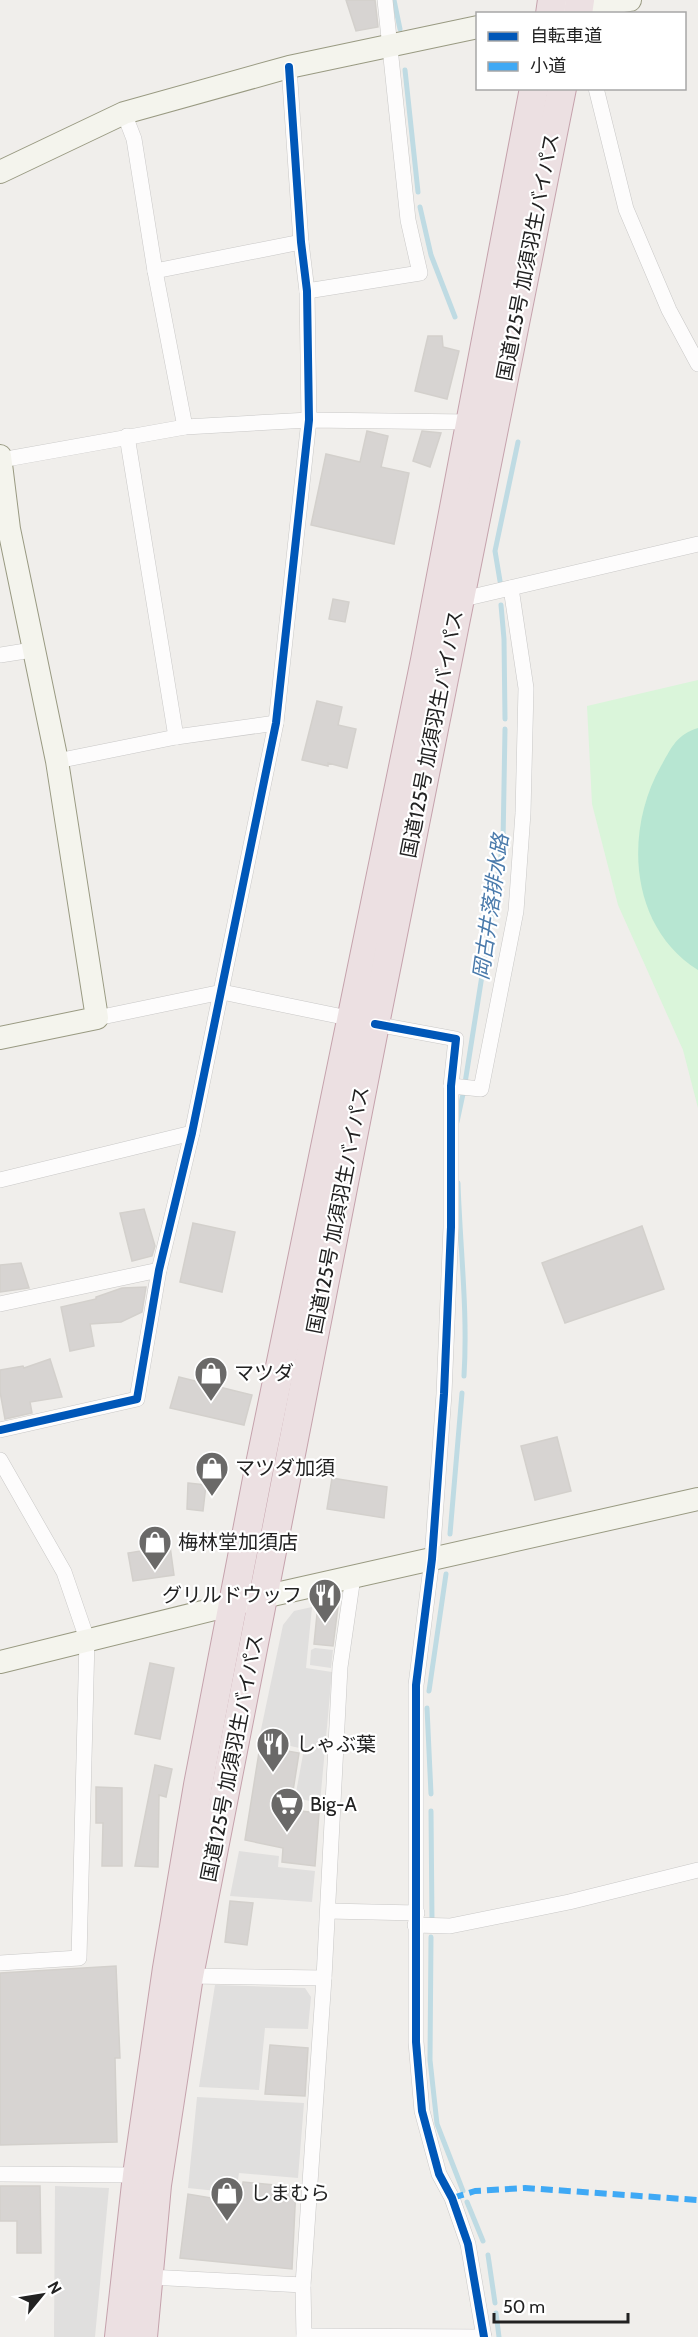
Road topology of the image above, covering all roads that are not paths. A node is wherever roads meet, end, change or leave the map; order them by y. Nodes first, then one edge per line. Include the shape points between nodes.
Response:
1 (385, 0) edge
2 (630, 0) edge
3 (565, 8) edge
4 (476, 27) edge
5 (398, 43) junction
6 (289, 67) junction
7 (534, 90) edge
8 (562, 90) edge
9 (596, 90) edge
10 (124, 113) junction
11 (0, 172) edge
12 (301, 242) junction
13 (155, 271) junction
14 (307, 291) junction
15 (698, 364) edge
16 (309, 420) junction
17 (470, 422) junction
18 (186, 427) junction
19 (127, 436) junction
20 (0, 458) edge
21 (4, 530) edge
22 (698, 544) edge
23 (503, 590) junction
24 (459, 600) junction
25 (32, 650) junction
26 (0, 655) edge
27 (276, 723) junction
28 (176, 737) junction
29 (57, 762) junction
30 (222, 992) junction
31 (97, 1018) junction
32 (364, 1021) junction
33 (0, 1038) edge
34 (462, 1087) junction
35 (192, 1133) junction
36 (0, 1180) edge
37 (159, 1270) junction
38 (0, 1304) edge
39 (0, 1430) edge
40 (0, 1460) edge
41 (698, 1499) edge
42 (442, 1557) junction
43 (353, 1577) junction
44 (263, 1597) junction
45 (235, 1604) junction
46 (87, 1639) junction
47 (0, 1662) edge
48 (698, 1870) edge
49 (328, 1911) junction
50 (424, 1922) junction
51 (0, 1963) edge
52 (189, 1976) junction
53 (324, 1978) junction
54 (0, 2174) edge
55 (137, 2175) junction
56 (149, 2277) junction
57 (303, 2285) junction
58 (120, 2337) edge
59 (143, 2337) edge
60 (304, 2337) edge
61 (413, 2337) edge
62 (484, 2337) edge

1 - 5 street
2 - 3 street
4 - 5 street
5 - 6 street
5 - 14 street via 408,220 420,273
6 - 10 street
6 - 12 street
7 - 17 highway, 国道125号 加須羽生バイパス
8 - 24 highway, 国道125号 加須羽生バイパス
9 - 15 street via 626,209 669,310
10 - 11 street
10 - 13 street via 134,139
12 - 13 street
12 - 14 street
13 - 18 street
14 - 16 street
16 - 17 street
16 - 18 street
16 - 27 street
17 - 32 highway, 国道125号 加須羽生バイパス
18 - 19 street
19 - 20 street
19 - 28 street
20 - 21 street
21 - 25 street
22 - 23 street
23 - 24 street
23 - 34 street via 526,688 516,911 481,1089
24 - 32 highway, 国道125号 加須羽生バイパス
25 - 26 street
25 - 29 street
27 - 28 street
27 - 30 street
28 - 29 street
29 - 31 street
30 - 31 street
30 - 32 street
30 - 35 street
31 - 33 street
32 - 34 street via 456,1039
32 - 44 highway, 国道125号 加須羽生バイパス
32 - 45 highway, 国道125号 加須羽生バイパス via 258,1474
34 - 42 street via 450,1227
35 - 36 street
35 - 37 street
37 - 38 street
37 - 39 street via 137,1399
40 - 46 street via 64,1572
41 - 42 street
42 - 43 street
42 - 50 street via 416,1685
43 - 44 street
43 - 49 street via 340,1667
44 - 45 street
44 - 52 highway, 国道125号 加須羽生バイパス
45 - 46 street
45 - 55 highway, 国道125号 加須羽生バイパス via 196,1797
46 - 47 street
46 - 51 street via 79,1958
48 - 50 street via 450,1926
49 - 50 street
49 - 53 street
50 - 62 street via 416,2042 422,2111 439,2174 468,2244
52 - 53 street
52 - 56 highway, 国道125号 加須羽生バイパス via 157,2185
53 - 57 street
54 - 55 street
55 - 58 highway, 国道125号 加須羽生バイパス
56 - 57 street
56 - 59 highway, 国道125号 加須羽生バイパス
57 - 60 street
60 - 61 street
61 - 62 street

